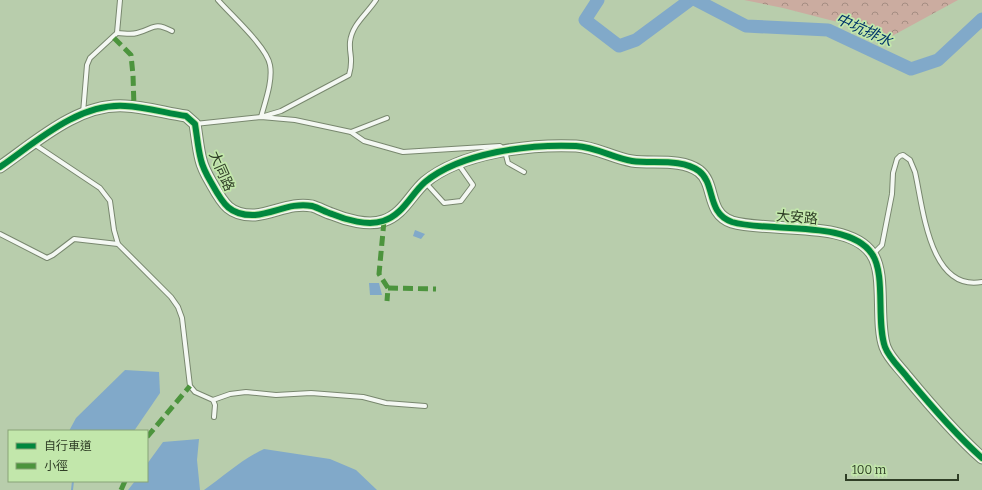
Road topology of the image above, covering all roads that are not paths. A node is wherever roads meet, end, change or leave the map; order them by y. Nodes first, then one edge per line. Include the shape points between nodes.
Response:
1 (120, 0) edge
2 (218, 0) edge
3 (376, 0) edge
4 (172, 31) dead end
5 (117, 33) junction
6 (83, 114) junction
7 (261, 118) junction
8 (387, 118) dead end
9 (195, 124) junction
10 (351, 132) junction
11 (34, 143) junction
12 (505, 151) junction
13 (458, 163) junction
14 (0, 167) edge
15 (524, 172) dead end
16 (425, 182) junction
17 (0, 234) edge
18 (118, 244) junction
19 (873, 254) junction
20 (982, 282) edge
21 (213, 400) junction
22 (425, 406) dead end
23 (214, 417) dead end
24 (982, 458) edge

1 - 5 lane
2 - 7 lane via 265,51 270,64 271,74
3 - 7 lane via 353,30 350,42 353,63 349,75 281,111
4 - 5 lane via 156,25 139,33
5 - 6 lane via 90,58 87,64
6 - 9 street via 102,107 125,106 186,116
6 - 11 street
7 - 9 lane
7 - 10 lane via 295,120
8 - 10 lane
9 - 16 street, 大同路 via 201,160 207,174 224,205 238,214 256,215 297,206 312,206 335,216 365,223 384,221 401,210
10 - 12 lane via 364,141 403,152 493,146 500,146
11 - 14 street
11 - 18 lane via 100,188 110,201
12 - 13 street, 大同路 via 472,157
12 - 15 lane via 508,163
12 - 19 street, 大安路 via 576,146 592,148 631,161 690,166 701,172 717,213 730,221 753,226 813,229 837,234 852,239
13 - 16 street, 大同路
13 - 16 lane via 473,185 461,201 444,203
17 - 18 lane via 47,258 74,239
18 - 21 lane via 178,307 182,318 190,386 195,392
19 - 20 lane via 882,246 895,164 903,155 910,160 915,172 932,246 939,260 958,279
19 - 24 street via 879,282 881,328 886,349 941,419
21 - 22 lane via 246,392 311,393 363,397 386,404
21 - 23 lane

